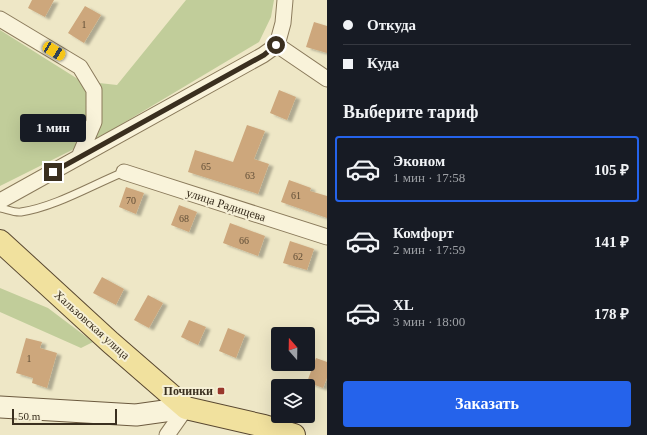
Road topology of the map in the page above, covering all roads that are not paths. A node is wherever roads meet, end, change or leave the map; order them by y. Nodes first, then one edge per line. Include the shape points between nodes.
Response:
1 (285, 0) edge
2 (0, 19) edge
3 (276, 45) junction
4 (327, 79) edge
5 (79, 157) junction
6 (124, 172) joint
7 (0, 201) edge
8 (0, 208) edge
9 (327, 237) edge
10 (0, 241) edge
11 (0, 408) edge
12 (186, 408) junction
13 (167, 435) edge
14 (294, 435) edge

1 - 3 street via 283,23
2 - 5 street via 80,67 94,90 94,122
3 - 4 street
3 - 5 street via 264,55
5 - 7 street
6 - 8 lane via 55,203 20,212
6 - 9 street, улица Радищева
10 - 12 main road, Хальзовская улица
11 - 12 street via 136,415
12 - 13 street
12 - 14 main road

